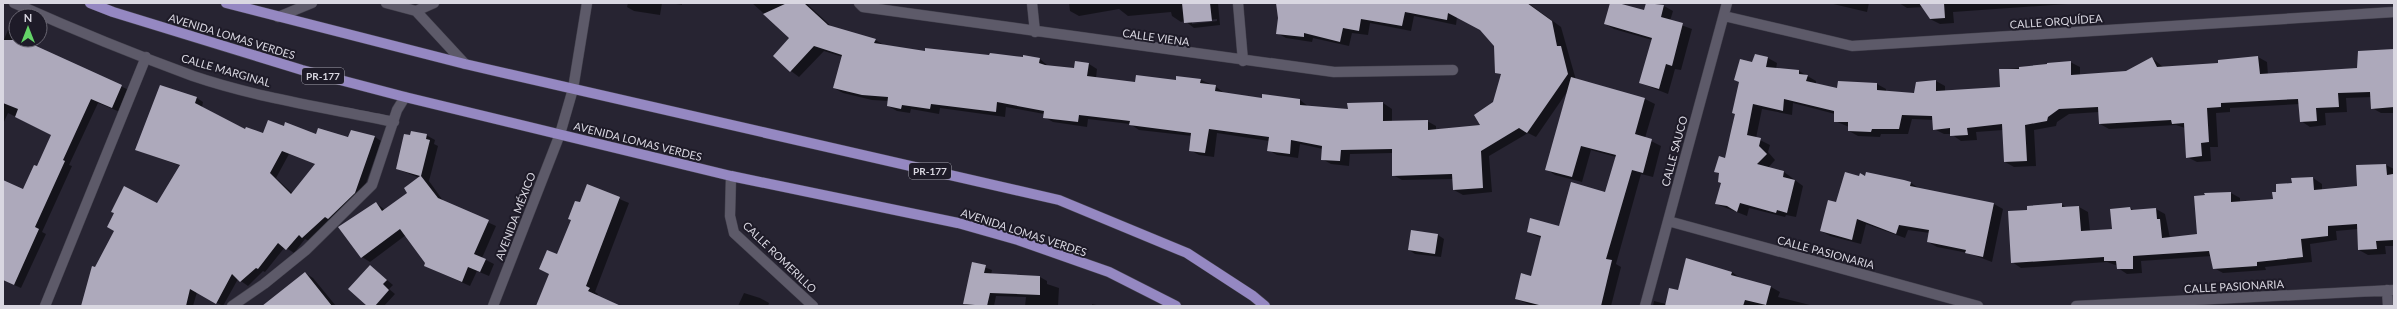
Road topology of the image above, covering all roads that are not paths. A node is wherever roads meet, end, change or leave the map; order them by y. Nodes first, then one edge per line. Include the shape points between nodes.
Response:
1 (14, 3) edge
2 (90, 3) edge
3 (226, 3) edge
4 (312, 3) edge
5 (386, 3) edge
6 (434, 3) edge
7 (587, 3) edge
8 (859, 3) edge
9 (1032, 3) edge
10 (1238, 3) edge
11 (1727, 3) edge
12 (416, 11) junction
13 (2394, 12) edge
14 (1724, 16) junction
15 (278, 17) junction
16 (1035, 32) junction
17 (146, 57) junction
18 (1243, 61) junction
19 (465, 64) junction
20 (1453, 70) dead end
21 (573, 89) junction
22 (405, 97) junction
23 (394, 122) junction
24 (560, 134) junction
25 (731, 176) junction
26 (1668, 221) junction
27 (2391, 290) edge
28 (46, 306) edge
29 (232, 306) edge
30 (493, 306) edge
31 (813, 306) edge
32 (1176, 306) edge
33 (1265, 306) edge
34 (1644, 306) edge
35 (1978, 306) edge
36 (2076, 306) edge
37 (2388, 306) edge

1 - 17 street, CALLE MARGINAL
2 - 22 main road, AVENIDA LOMAS VERDES / PR-177 via 302,70
3 - 15 main road, PR-177
4 - 15 street
5 - 12 street
6 - 12 street
7 - 21 street, AVENIDA MÉXICO
8 - 16 street, CALLE VIENA via 863,7
9 - 16 street
10 - 18 street
11 - 14 street, CALLE SAUCO
12 - 19 street
13 - 14 street, CALLE ORQUÍDEA via 1852,46
14 - 26 street, CALLE SAUCO
15 - 19 main road, PR-177
16 - 18 street, CALLE VIENA
17 - 23 street, CALLE MARGINAL via 194,76 249,91
17 - 28 street
18 - 20 street, CALLE VIENA via 1334,72
19 - 21 main road, PR-177
21 - 24 street, AVENIDA MÉXICO
21 - 33 main road, PR-177 via 1059,200 1187,253
22 - 23 street via 397,110
22 - 24 main road, AVENIDA LOMAS VERDES / PR-177
23 - 29 street via 372,185 306,250
24 - 25 main road, AVENIDA LOMAS VERDES / PR-177
24 - 30 street, AVENIDA MÉXICO
25 - 31 street, CALLE ROMERILLO via 730,216 734,233
25 - 32 main road, AVENIDA LOMAS VERDES / PR-177 via 958,223 1018,240 1109,272
26 - 34 street, CALLE SAUCO
26 - 35 street, CALLE PASIONARIA
27 - 36 street, CALLE PASIONARIA
27 - 37 street

